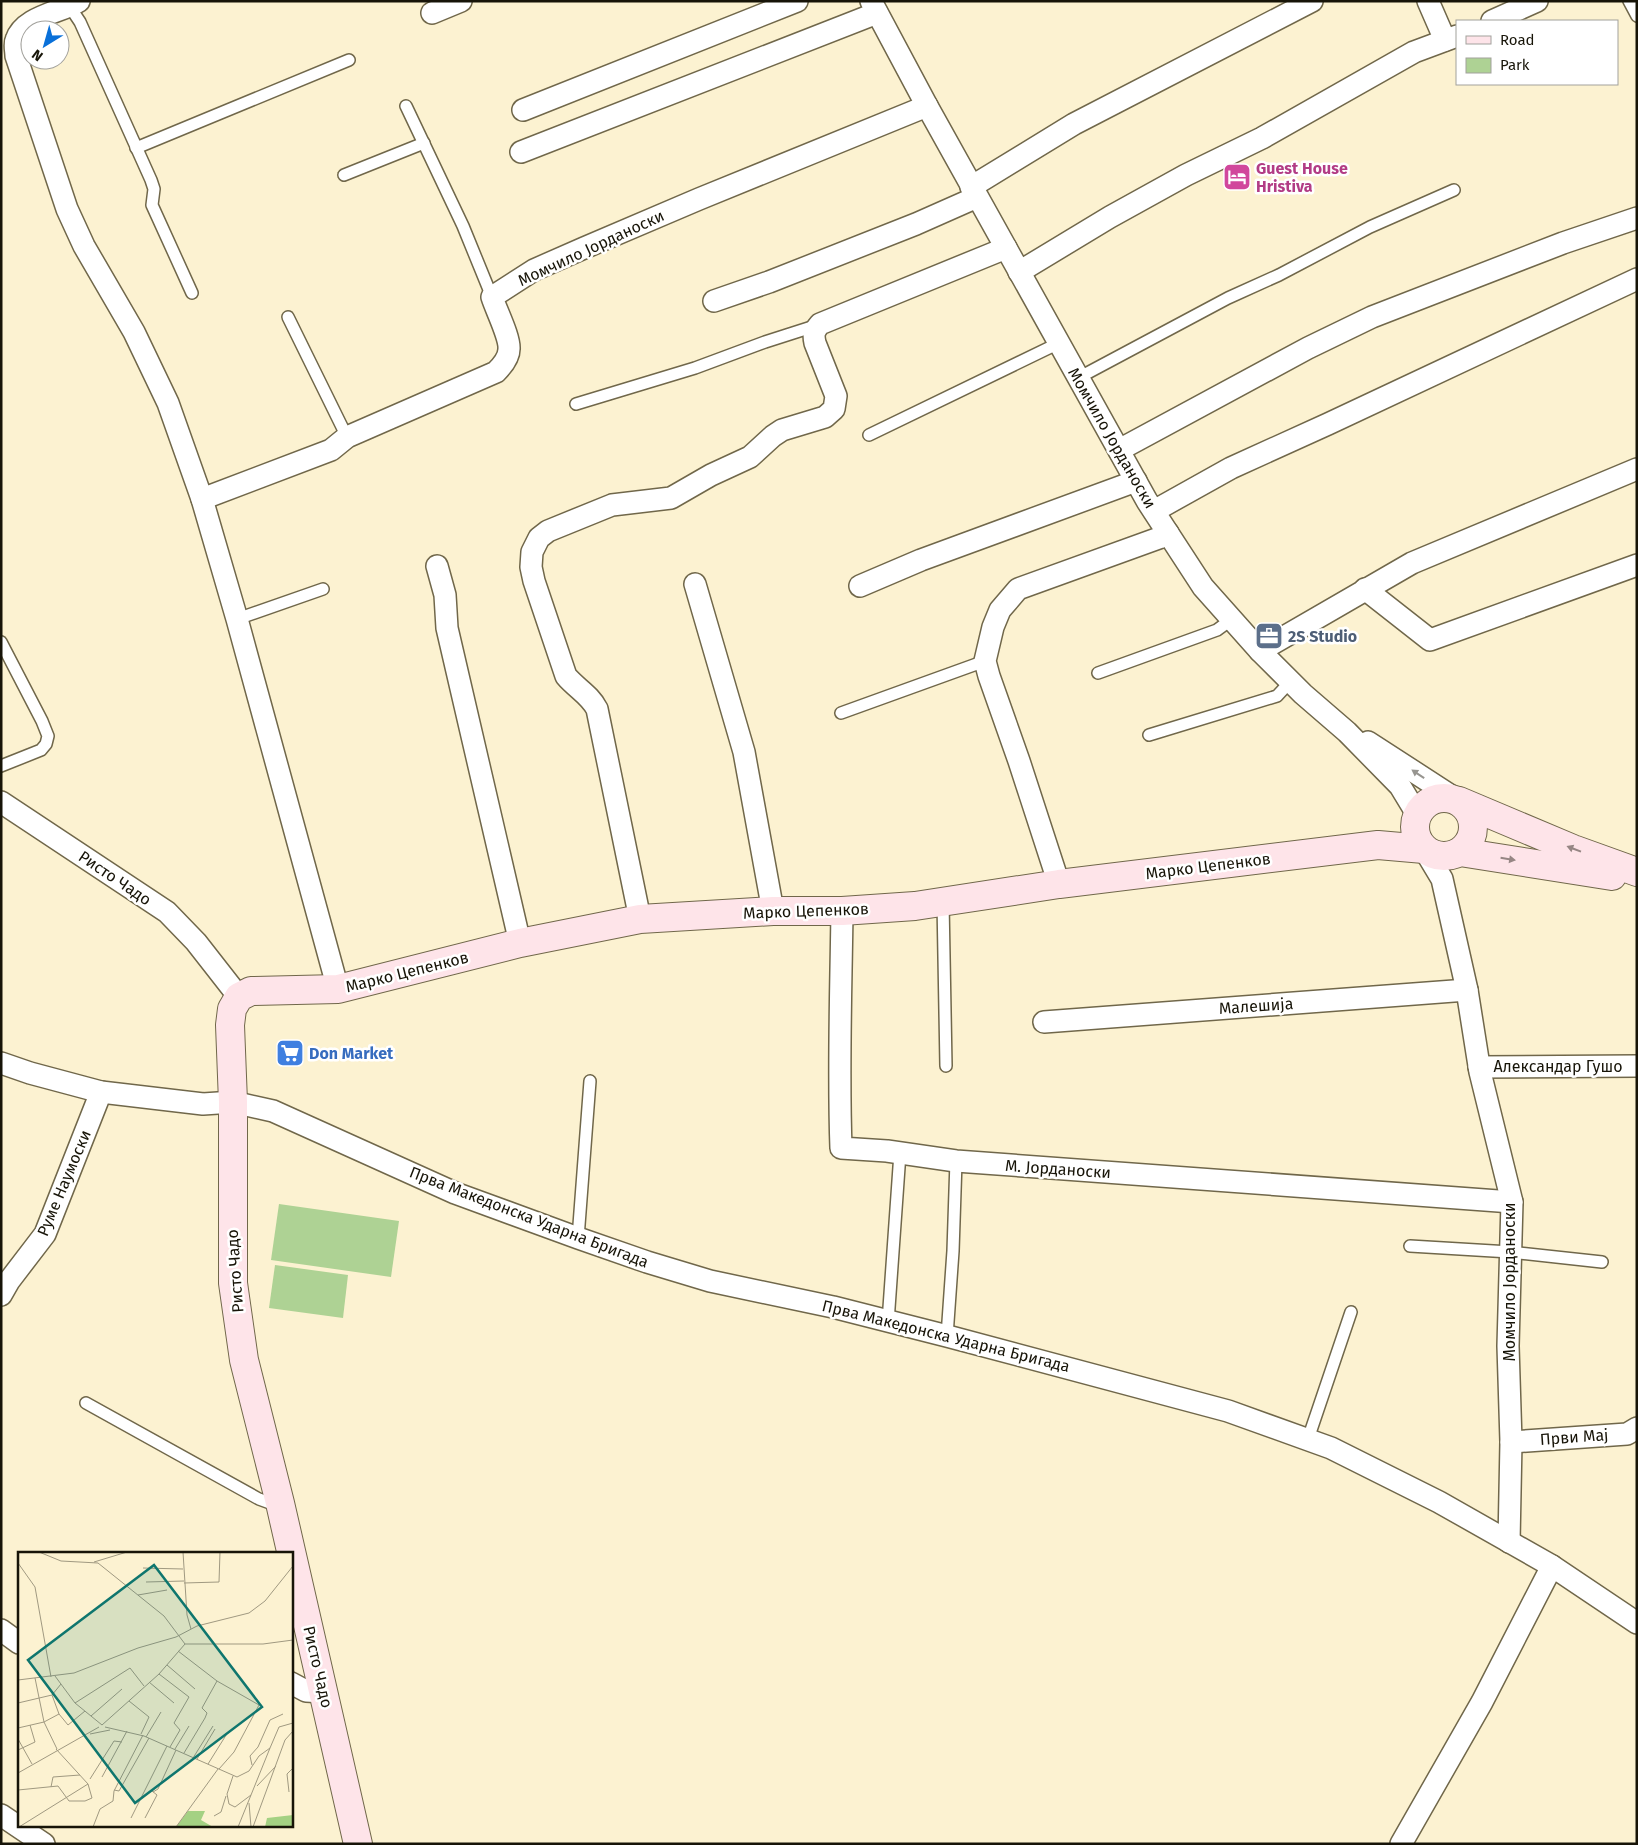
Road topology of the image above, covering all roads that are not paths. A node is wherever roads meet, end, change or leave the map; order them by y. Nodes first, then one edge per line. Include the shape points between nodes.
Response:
1 (461, 1) edge
2 (797, 1) edge
3 (1312, 1) edge
4 (1428, 1) edge
5 (1537, 1) edge
6 (1629, 1) edge
7 (75, 4) edge
8 (874, 7) edge
9 (432, 13) dead end
10 (1637, 16) edge
11 (1494, 20) edge
12 (1451, 38) edge
13 (349, 60) dead end
14 (406, 106) dead end
15 (927, 106) junction
16 (523, 110) dead end
17 (424, 143) junction
18 (136, 148) junction
19 (522, 152) dead end
20 (344, 175) dead end
21 (1454, 190) dead end
22 (974, 192) junction
23 (1637, 218) edge
24 (1006, 248) junction
25 (1019, 272) junction
26 (1637, 279) edge
27 (192, 293) dead end
28 (492, 297) junction
29 (714, 301) dead end
30 (288, 317) dead end
31 (820, 324) junction
32 (1059, 343) junction
33 (1078, 378) junction
34 (576, 404) dead end
35 (869, 435) dead end
36 (347, 437) junction
37 (1119, 450) junction
38 (1637, 469) edge
39 (1136, 481) junction
40 (202, 500) junction
41 (1154, 511) junction
42 (1168, 533) junction
43 (1637, 565) edge
44 (438, 566) dead end
45 (695, 584) dead end
46 (860, 586) dead end
47 (323, 589) dead end
48 (1365, 589) junction
49 (237, 619) junction
50 (1232, 619) junction
51 (1, 642) edge
52 (1260, 651) junction
53 (985, 661) junction
54 (1098, 673) dead end
55 (1290, 682) junction
56 (841, 713) dead end
57 (1347, 732) junction
58 (1148, 735) dead end
59 (1, 766) edge
60 (1459, 801) junction
61 (1, 802) edge
62 (1416, 818) junction
63 (1378, 845) junction
64 (1424, 849) junction
65 (1451, 862) junction
66 (1637, 872) edge
67 (1637, 880) edge
68 (1059, 884) junction
69 (943, 902) junction
70 (773, 911) junction
71 (842, 911) junction
72 (640, 919) junction
73 (520, 943) junction
74 (338, 989) junction
75 (1467, 990) junction
76 (239, 997) junction
77 (1044, 1022) dead end
78 (1, 1063) edge
79 (946, 1066) dead end
80 (1637, 1066) edge
81 (1479, 1067) junction
82 (590, 1081) dead end
83 (101, 1092) junction
84 (233, 1102) junction
85 (900, 1153) junction
86 (956, 1161) junction
87 (1512, 1202) junction
88 (578, 1238) junction
89 (1410, 1246) dead end
90 (1510, 1252) junction
91 (1602, 1262) dead end
92 (4, 1284) edge
93 (1351, 1312) dead end
94 (888, 1322) junction
95 (947, 1336) junction
96 (86, 1403) dead end
97 (1637, 1428) edge
98 (1308, 1439) junction
99 (1511, 1442) junction
100 (280, 1503) junction
101 (1509, 1542) junction
102 (291, 1552) edge
103 (292, 1555) edge
104 (1552, 1566) junction
105 (1637, 1623) edge
106 (1, 1630) edge
107 (18, 1642) edge
108 (292, 1684) edge
109 (324, 1692) junction
110 (1, 1815) edge
111 (18, 1826) edge
112 (20, 1828) edge
113 (44, 1844) edge
114 (358, 1844) edge
115 (1401, 1844) edge

1 - 9 street
2 - 16 street
3 - 22 street via 1074,124
4 - 12 street
5 - 11 street
6 - 10 lane
7 - 18 lane
7 - 40 street via 34,20 22,30 16,41 16,56 67,209 84,246 134,332 168,403
8 - 15 street, Момчило Јорданоски
8 - 19 street
12 - 25 street via 1414,52 1262,138 1186,174
13 - 18 lane
14 - 17 lane
15 - 22 street, Момчило Јорданоски
15 - 28 street, Момчило Јорданоски via 584,248 534,270
17 - 20 lane
17 - 28 lane
18 - 27 lane via 154,189 152,205
21 - 33 lane via 1370,227
22 - 24 street, Момчило Јорданоски
22 - 29 street via 916,224
23 - 37 street via 1372,317
24 - 25 street, Момчило Јорданоски
24 - 31 street
25 - 32 street, Момчило Јорданоски
26 - 41 street via 1231,468
28 - 36 street via 509,349 504,363 496,372
30 - 36 lane
31 - 34 lane via 695,368
31 - 72 street via 813,336 836,396 831,413 782,430 750,457 671,498 612,505 548,531 539,538 532,552 534,581 566,676 592,700 597,709
32 - 33 street, Момчило Јорданоски
32 - 35 lane
33 - 37 street, Момчило Јорданоски
36 - 40 street via 331,450
37 - 39 street, Момчило Јорданоски
38 - 48 street via 1412,563
39 - 41 street, Момчило Јорданоски
39 - 46 street via 921,560
40 - 49 street
41 - 42 street, Момчило Јорданоски
42 - 50 street, Момчило Јорданоски via 1203,586
42 - 53 street via 1018,589 1000,610
43 - 48 street via 1430,640
44 - 73 street via 445,595 447,628
45 - 70 street via 744,752
47 - 49 lane
48 - 52 street
49 - 74 street
50 - 52 street, Момчило Јорданоски
50 - 54 lane via 1217,630
51 - 59 lane via 48,736 41,750
52 - 55 street, Момчило Јорданоски
53 - 56 lane
53 - 68 street
55 - 57 street, Момчило Јорданоски
55 - 58 lane via 1276,696
60 -> 57 street via 1375,746
57 - 62 street via 1400,786
60 - 62 street via 1450,798 1431,800
60 - 65 street via 1469,812 1474,826 1468,845
66 -> 60 street
61 - 76 street, Ристо Чадо via 167,912 196,942
62 - 63 street via 1400,835
62 - 64 street via 1415,832
63 - 64 street
63 - 68 street, Марко Цепенков
64 - 65 street
65 -> 67 street
65 - 75 street, Момчило Јорданоски
68 - 69 street, Марко Цепенков
69 - 71 street, Марко Цепенков
69 - 79 lane
70 - 71 street, Марко Цепенков
70 - 72 street, Марко Цепенков
71 - 85 street, М. Јорданоски via 841,1148
72 - 73 street, Марко Цепенков
73 - 74 street, Марко Цепенков
74 - 76 street, Марко Цепенков via 250,991
75 - 77 street, Малешија
75 - 81 street, Момчило Јорданоски
76 - 84 street, Ристо Чадо via 232,1009 230,1025
78 - 83 street, Прва Македонска Ударна Бригада
80 - 81 street, Александар Гушо
81 - 87 street, Момчило Јорданоски
82 - 88 lane
83 - 84 street, Прва Македонска Ударна Бригада via 203,1104
83 - 92 street, Руме Наумоски via 45,1234
84 - 88 street, Прва Македонска Ударна Бригада via 273,1111 455,1192
84 - 100 street, Ристо Чадо via 233,1283 244,1360
85 - 86 street, М. Јорданоски
85 - 94 lane
86 - 87 street, М. Јорданоски
86 - 95 lane
87 - 90 street, Момчило Јорданоски
88 - 94 street, Прва Македонска Ударна Бригада via 710,1281
89 - 90 lane
90 - 91 lane
90 - 99 street, Момчило Јорданоски
93 - 98 lane
94 - 95 street, Прва Македонска Ударна Бригада
95 - 98 street, Прва Македонска Ударна Бригада via 1228,1410
96 - 100 lane via 259,1499
97 - 99 street, Први Мај via 1627,1434
98 - 101 street, Прва Македонска Ударна Бригада via 1439,1502
99 - 101 street, Момчило Јорданоски
100 - 102 street, Ристо Чадо
101 - 104 street, Прва Македонска Ударна Бригада
103 - 109 street, Ристо Чадо
104 - 105 street, Прва Македонска Ударна Бригада
104 - 115 street via 1482,1702
106 - 107 street
108 - 109 street via 306,1691
109 - 114 street, Ристо Чадо
110 - 111 street
112 - 113 street

